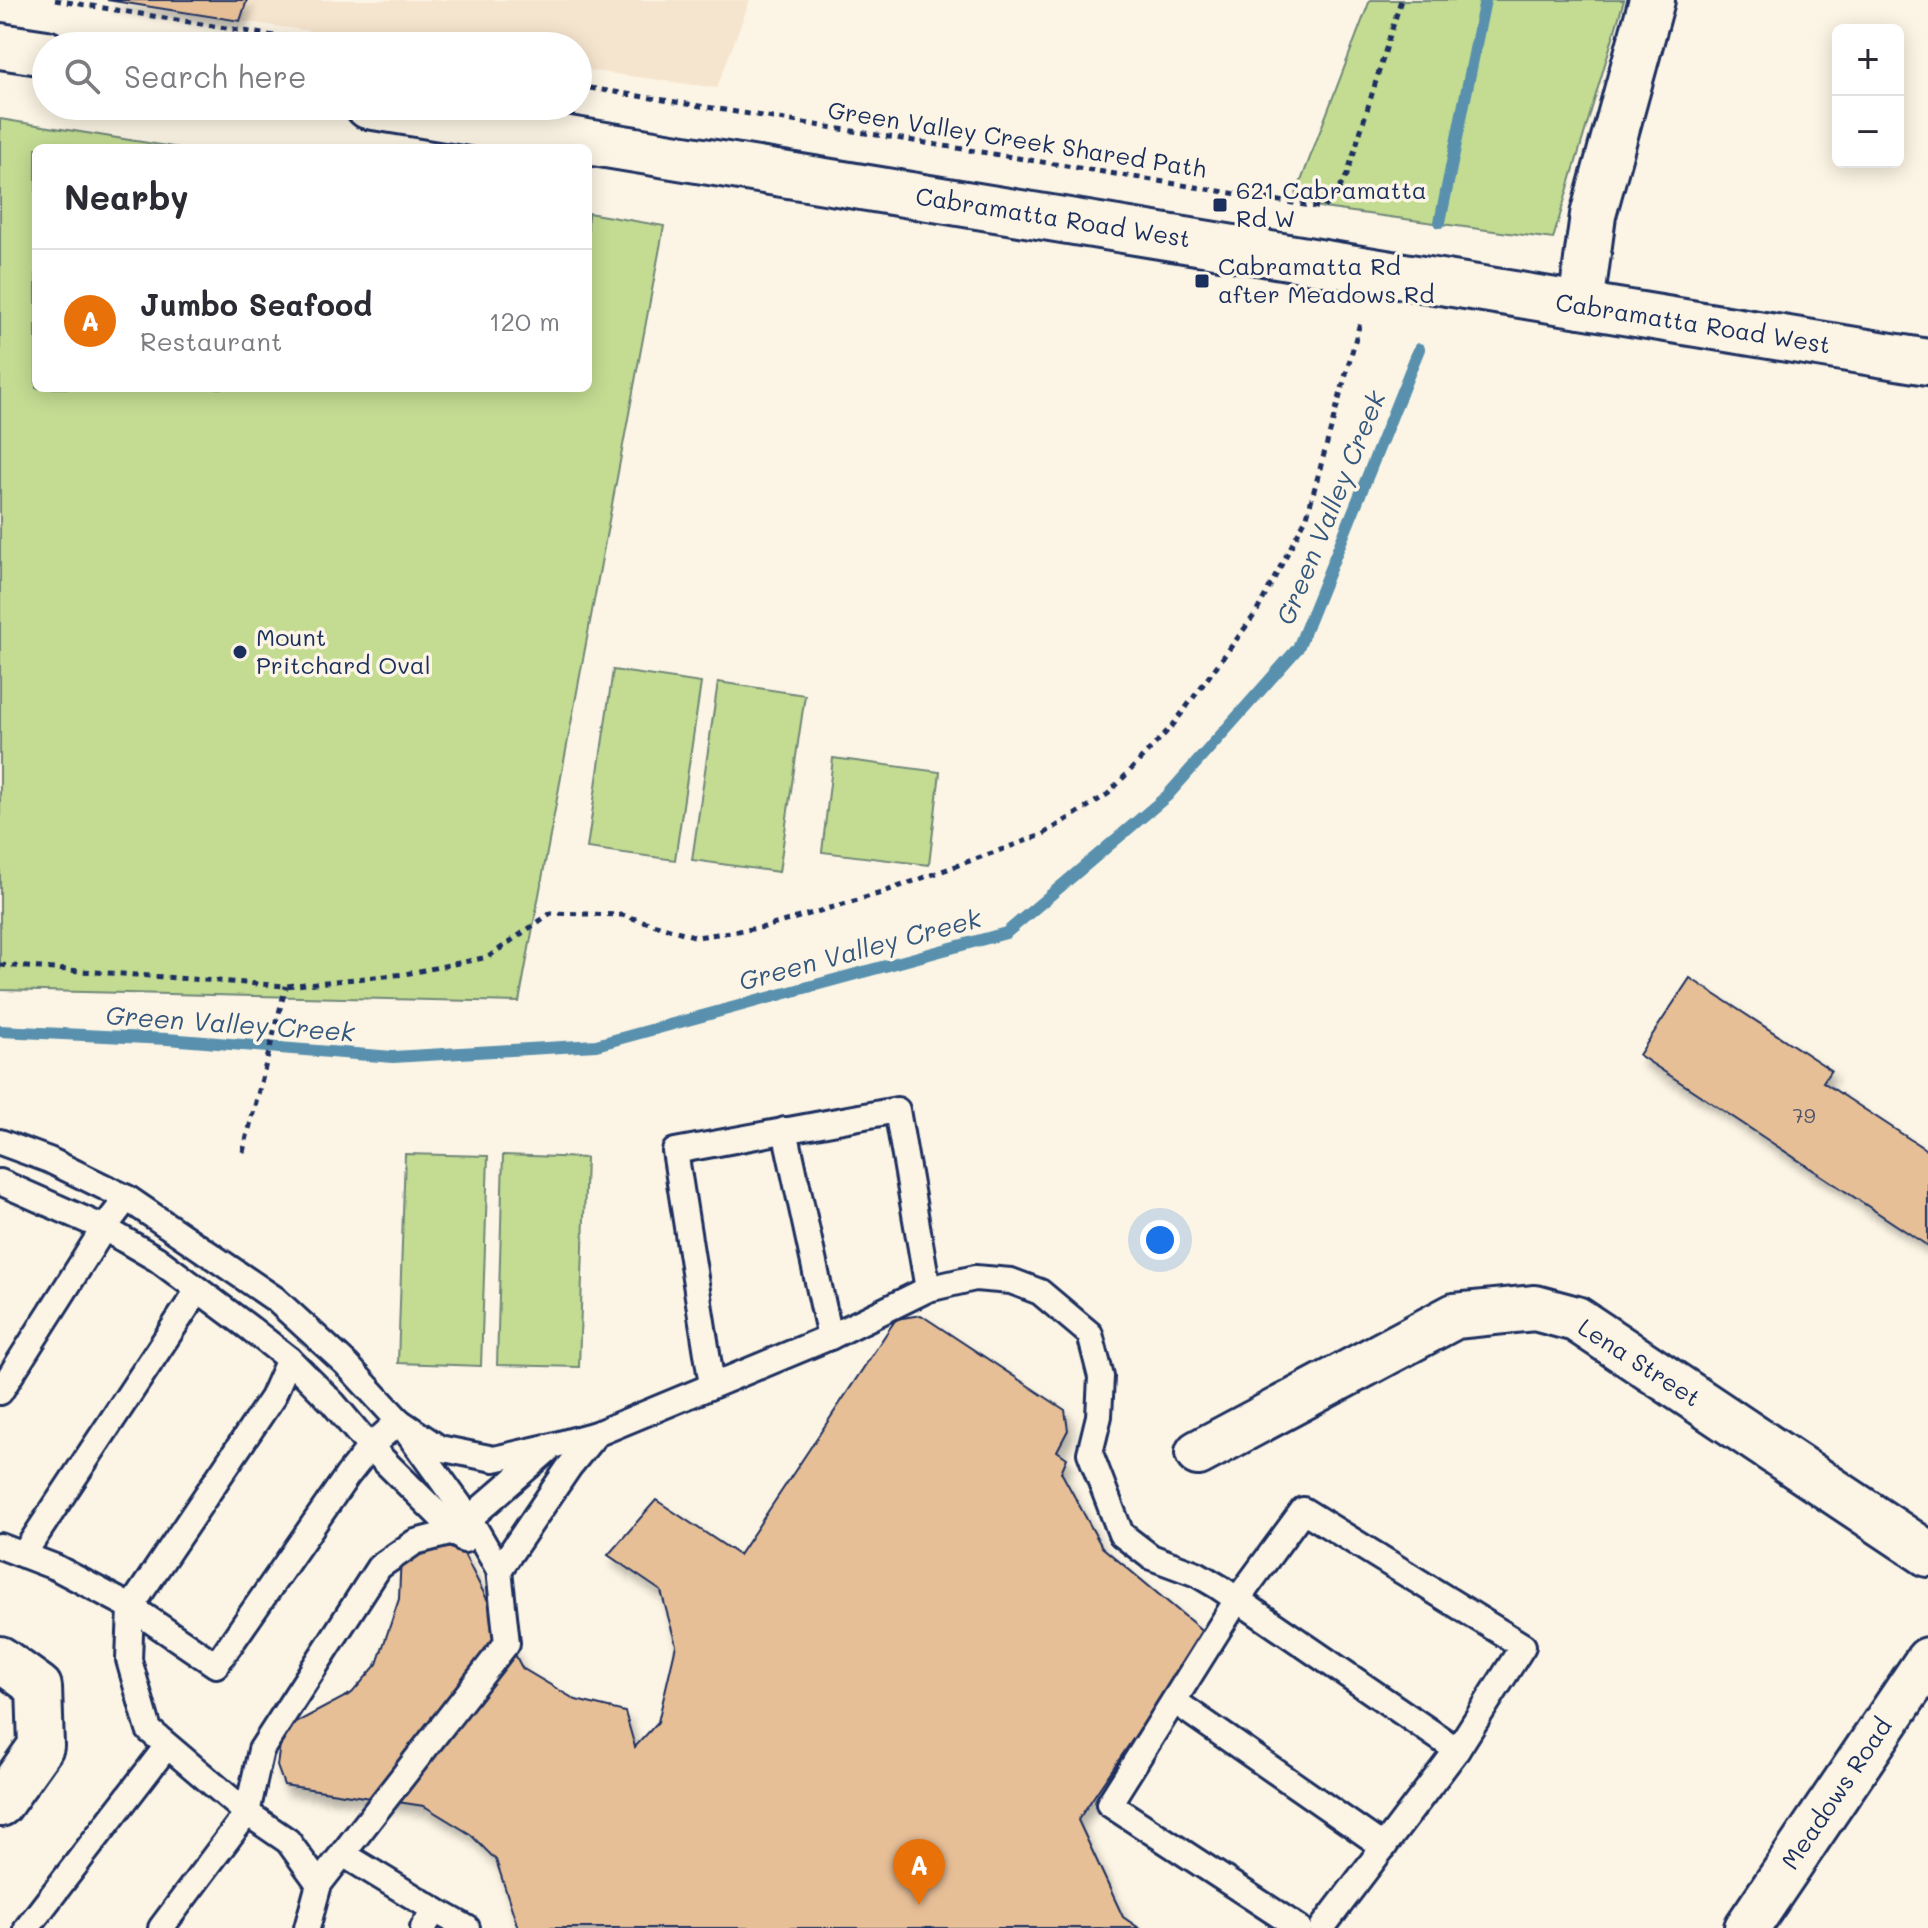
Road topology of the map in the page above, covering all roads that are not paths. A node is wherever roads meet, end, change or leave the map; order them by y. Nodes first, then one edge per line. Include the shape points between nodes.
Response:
1 (1652, 0) edge
2 (0, 46) edge
3 (32, 51) edge
4 (453, 120) edge
5 (1581, 305) junction
6 (1928, 362) edge
7 (785, 1130) junction
8 (0, 1142) edge
9 (0, 1182) edge
10 (127, 1198) junction
11 (104, 1228) junction
12 (928, 1289) junction
13 (198, 1290) junction
14 (830, 1337) junction
15 (289, 1359) junction
16 (712, 1385) junction
17 (0, 1392) edge
18 (399, 1421) junction
19 (596, 1434) junction
20 (552, 1446) junction
21 (370, 1447) junction
22 (1198, 1453) dead end
23 (462, 1525) junction
24 (0, 1546) edge
25 (1928, 1554) edge
26 (23, 1555) junction
27 (499, 1570) junction
28 (1237, 1600) junction
29 (131, 1607) junction
30 (0, 1659) edge
31 (1928, 1660) edge
32 (1174, 1701) junction
33 (167, 1746) junction
34 (1457, 1750) junction
35 (0, 1804) edge
36 (247, 1813) junction
37 (1384, 1847) junction
38 (343, 1854) junction
39 (319, 1884) junction
40 (429, 1919) edge
41 (27, 1928) edge
42 (161, 1928) edge
43 (307, 1928) edge
44 (467, 1928) edge
45 (1299, 1928) edge
46 (1322, 1928) edge
47 (1747, 1928) edge

1 - 5 main road via 1593,215
2 - 3 main road
4 - 5 main road, Cabramatta Road West
5 - 6 main road, Cabramatta Road West
7 - 12 lane via 897,1110
7 - 14 lane
7 - 16 lane via 675,1151
8 - 10 lane
9 - 11 lane
10 - 11 lane
10 - 18 lane via 275,1299
11 - 13 lane
11 - 17 lane
12 - 14 lane
12 - 28 lane via 975,1278 1011,1281 1040,1292 1090,1334 1101,1377 1090,1453 1121,1534 1151,1557 1197,1574
13 - 15 lane
13 - 26 lane
14 - 16 lane
15 - 21 lane
15 - 29 lane via 272,1398
16 - 19 lane
18 - 20 lane via 439,1448 494,1459
18 - 21 lane
18 - 23 lane
19 - 20 lane
19 - 27 lane
20 - 23 lane
21 - 23 lane
21 - 29 lane via 216,1665
22 - 25 main road, Lena Street via 1455,1316 1535,1308 1576,1319
23 - 27 lane
23 - 36 lane via 415,1542 379,1567 261,1750
24 - 26 lane
26 - 29 lane
27 - 38 lane via 507,1643
28 - 32 lane
28 - 34 lane
28 - 34 lane via 1303,1510 1523,1646
29 - 33 lane via 129,1660 149,1730
30 - 35 main road via 39,1687 41,1746
31 - 47 main road, Meadows Road
32 - 37 lane
32 - 45 lane via 1109,1804
33 - 36 lane
33 - 41 lane
34 - 37 lane
36 - 39 lane via 288,1841
36 - 42 lane
37 - 46 lane
38 - 39 lane
38 - 40 lane
39 - 43 lane
40 - 44 lane

